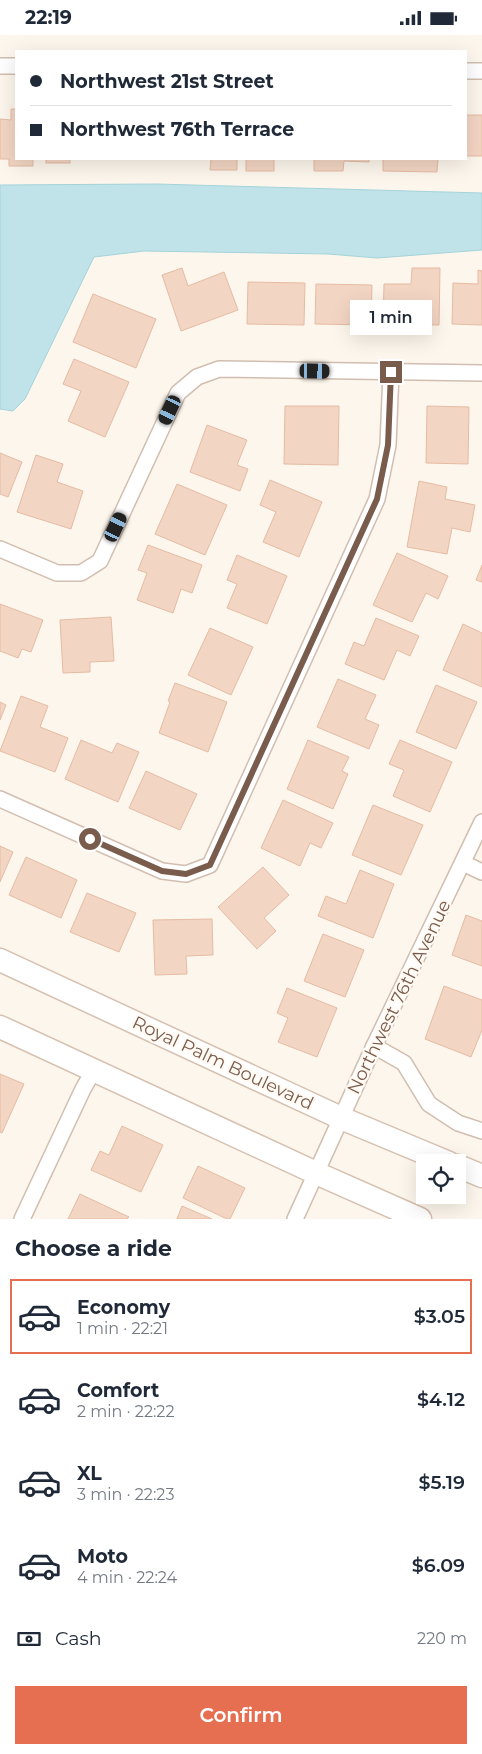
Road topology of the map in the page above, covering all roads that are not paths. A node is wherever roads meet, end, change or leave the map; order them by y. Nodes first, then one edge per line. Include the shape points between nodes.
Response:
1 (0, 66) edge
2 (15, 66) edge
3 (467, 71) edge
4 (482, 71) edge
5 (391, 372) junction
6 (482, 373) edge
7 (0, 549) edge
8 (0, 799) edge
9 (482, 822) edge
10 (463, 863) junction
11 (482, 872) edge
12 (0, 960) edge
13 (0, 1027) edge
14 (374, 1046) junction
15 (94, 1070) junction
16 (341, 1118) junction
17 (482, 1131) edge
18 (427, 1154) edge
19 (466, 1169) edge
20 (316, 1173) junction
21 (482, 1176) edge
22 (22, 1219) edge
23 (295, 1219) edge
24 (420, 1219) edge

1 - 2 street
3 - 4 street
5 - 6 street
5 - 7 street via 219,369 197,377 178,393 100,561 81,573 57,573
5 - 8 street via 388,445 377,499 210,865 186,874 162,871
9 - 10 street, Northwest 76th Avenue
10 - 11 street
10 - 14 street, Northwest 76th Avenue
12 - 16 main road, Royal Palm Boulevard
13 - 15 main road
14 - 16 street, Northwest 76th Avenue
14 - 17 street via 404,1063 429,1104 458,1123
15 - 20 main road
15 - 22 street
16 - 18 main road, Royal Palm Boulevard
16 - 20 street, Northwest 76th Avenue
19 - 21 main road
20 - 23 street, Northwest 76th Avenue
20 - 24 main road

